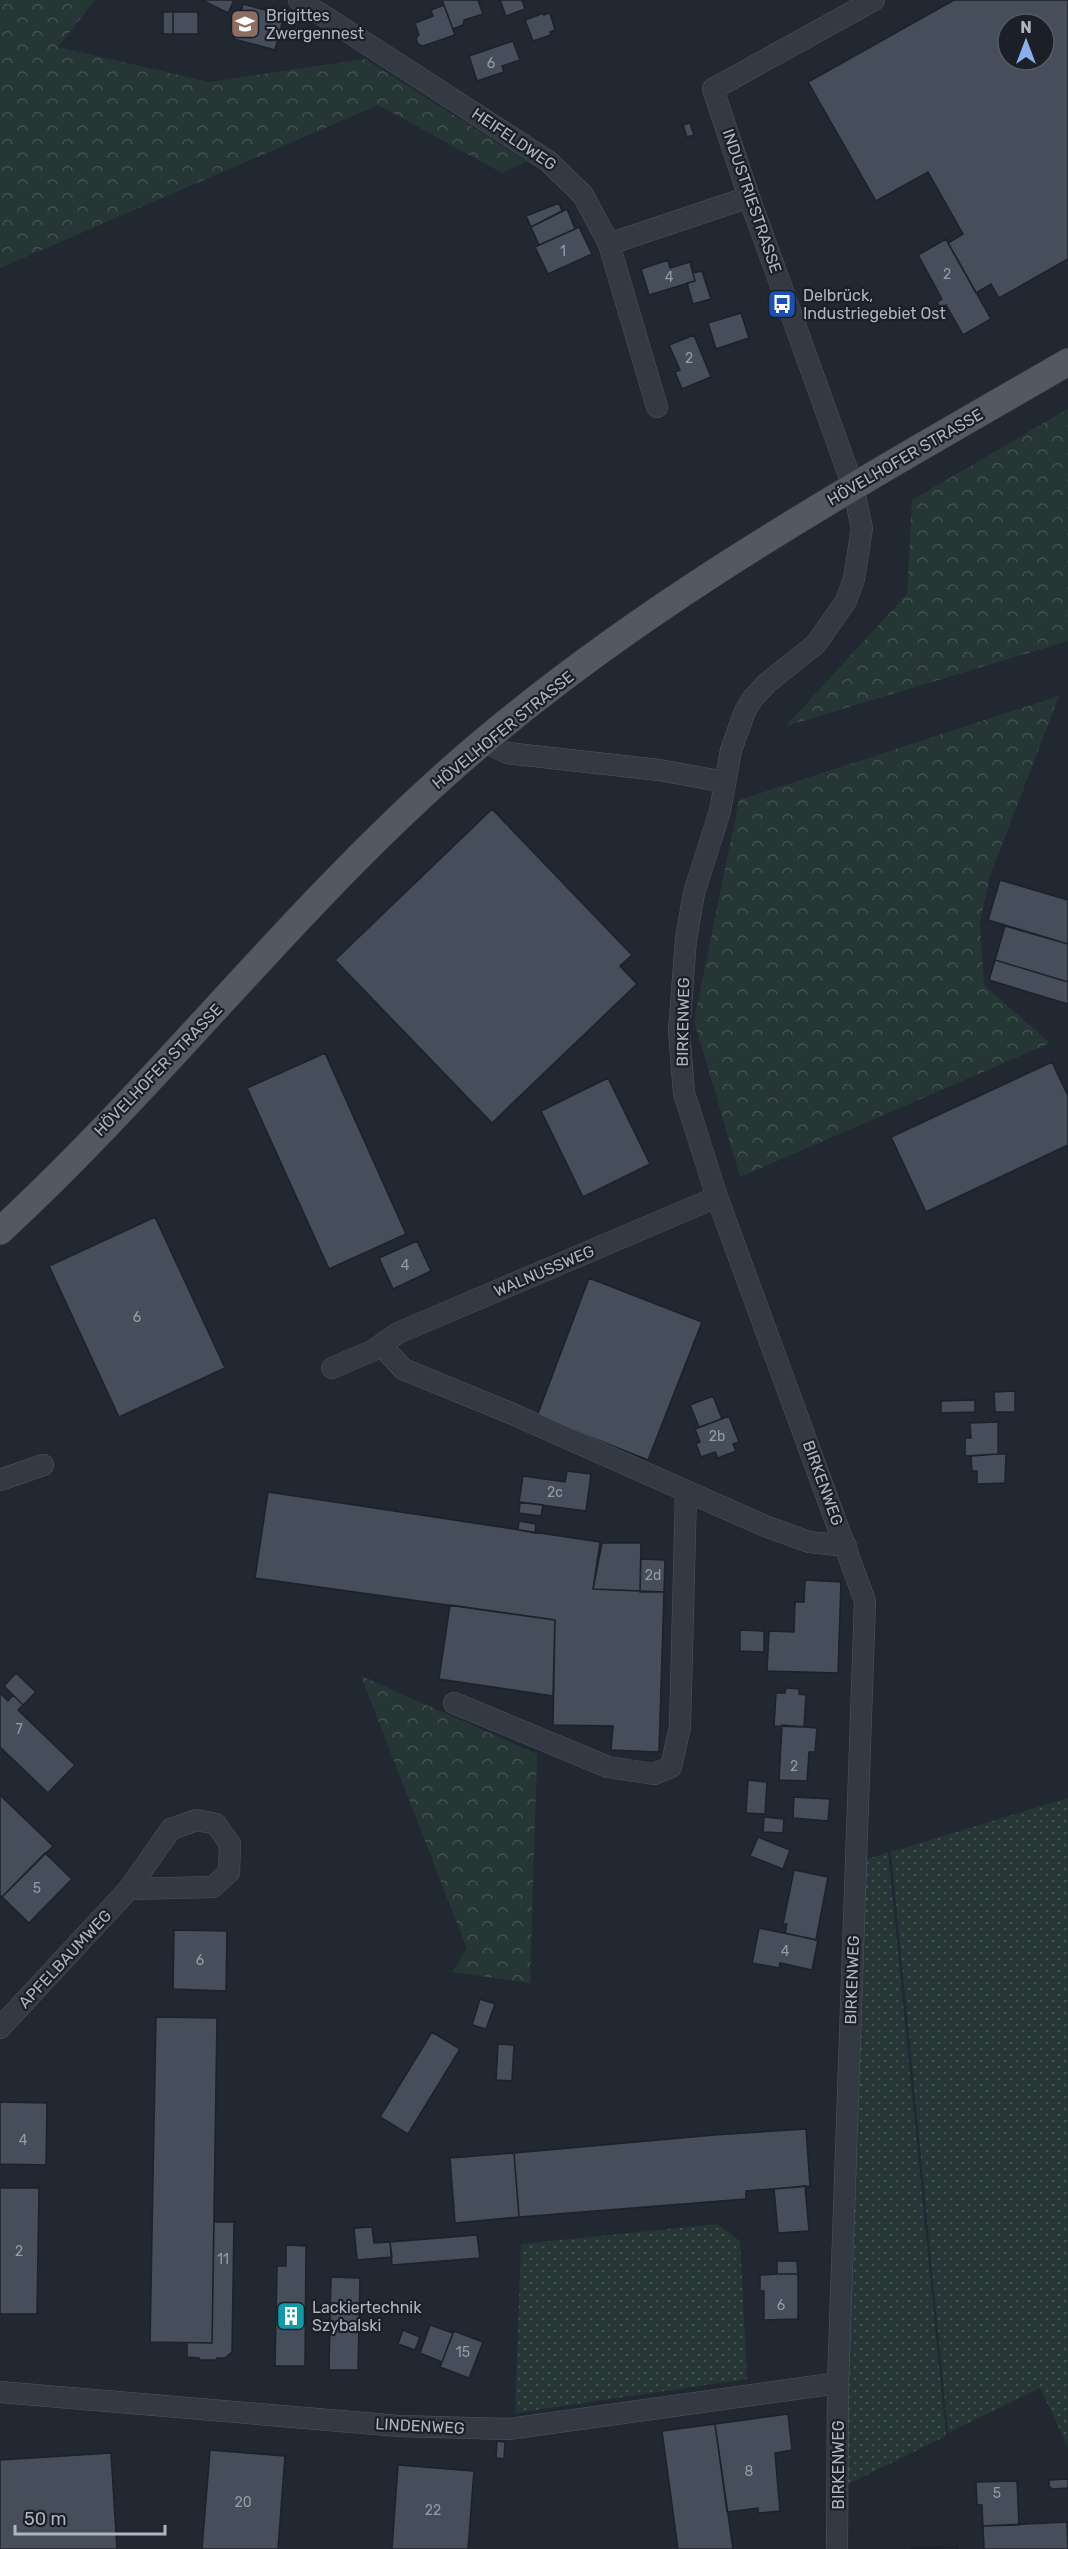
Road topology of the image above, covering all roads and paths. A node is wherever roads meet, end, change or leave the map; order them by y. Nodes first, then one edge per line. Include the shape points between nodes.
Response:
1 (299, 0) edge
2 (874, 0) edge
3 (749, 197) junction
4 (609, 244) junction
5 (1068, 362) edge
6 (657, 407) dead end
7 (853, 486) junction
8 (483, 741) junction
9 (725, 782) junction
10 (717, 1197) junction
11 (0, 1231) edge
12 (378, 1348) junction
13 (332, 1368) dead end
14 (43, 1465) dead end
15 (0, 1480) edge
16 (686, 1492) junction
17 (846, 1546) junction
18 (454, 1703) dead end
19 (129, 1889) junction
20 (0, 2028) edge
21 (838, 2383) junction
22 (0, 2392) edge
23 (837, 2549) edge

1 - 4 street, HEIFELDWEG via 548,161 583,195
2 - 3 street, INDUSTRIESTRASSE via 713,89
3 - 4 street
3 - 7 street, INDUSTRIESTRASSE
4 - 6 street, HEIFELDWEG
5 - 7 main road, HÖVELHOFER STRASSE
7 - 8 main road, HÖVELHOFER STRASSE via 699,583
7 - 9 street, BIRKENWEG via 862,528 854,579 846,601 816,644 753,698 731,750
8 - 9 street via 507,753 659,770
8 - 11 main road, HÖVELHOFER STRASSE via 311,905 131,1100
9 - 10 street, BIRKENWEG via 720,811 694,892 679,1031 684,1093
10 - 12 street, WALNUSSWEG via 398,1333
10 - 17 street, BIRKENWEG
12 - 13 street, WALNUSSWEG
12 - 16 street via 403,1369
14 - 15 street
16 - 17 street via 809,1542
16 - 18 street via 680,1727 671,1767 654,1774 608,1767
17 - 21 street, BIRKENWEG via 866,1601
19 - 19 street, APFELBAUMWEG via 171,1829 197,1820 216,1824 230,1844 229,1872 213,1887
19 - 20 street, APFELBAUMWEG
21 - 22 street, LINDENWEG via 508,2429 399,2426
21 - 23 street, BIRKENWEG

